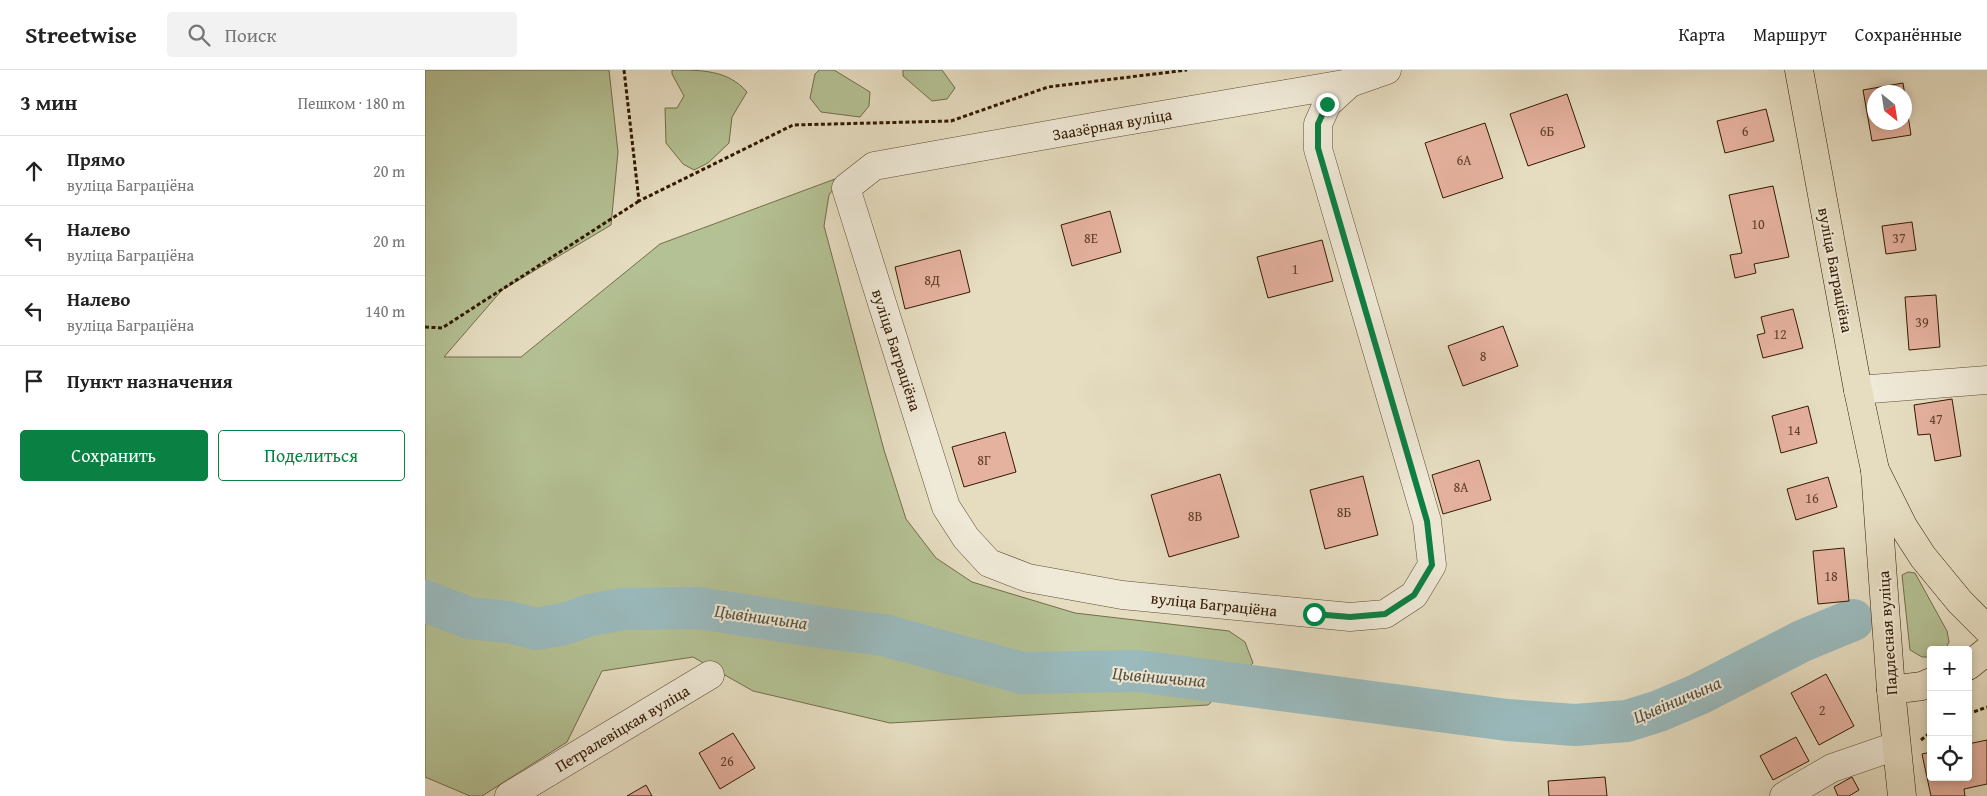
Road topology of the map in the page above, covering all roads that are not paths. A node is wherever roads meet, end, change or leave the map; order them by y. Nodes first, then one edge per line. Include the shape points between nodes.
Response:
1 (1387, 70) edge
2 (1799, 70) edge
3 (1350, 83) junction
4 (874, 166) joint
5 (1987, 380) edge
6 (1858, 390) junction
7 (1875, 470) junction
8 (1987, 629) edge
9 (1987, 650) edge
10 (1972, 663) edge
11 (710, 675) dead end
12 (1927, 684) edge
13 (1891, 690) junction
14 (1896, 746) junction
15 (509, 796) edge
16 (1784, 796) edge
17 (1901, 796) edge

1 - 3 street, вуліца Баграціёна
2 - 6 main road, вуліца Баграціёна
3 - 4 street, Заазёрная вуліца
3 - 4 street, вуліца Баграціёна via 1327,104 1318,124 1318,148 1427,521 1432,565 1414,595 1385,614 1341,616 1122,595 1027,578 989,563 965,538 946,507 846,188
5 - 6 street
6 - 7 main road, вуліца Баграціёна
7 - 8 main road via 1903,526 1923,557
7 - 13 main road, Падлесная вуліца
9 - 10 main road
11 - 15 street, Петралевіцкая вуліца
12 - 13 main road
13 - 14 main road, Падлесная вуліца
14 - 16 street via 1833,768
14 - 17 main road, Падлесная вуліца

